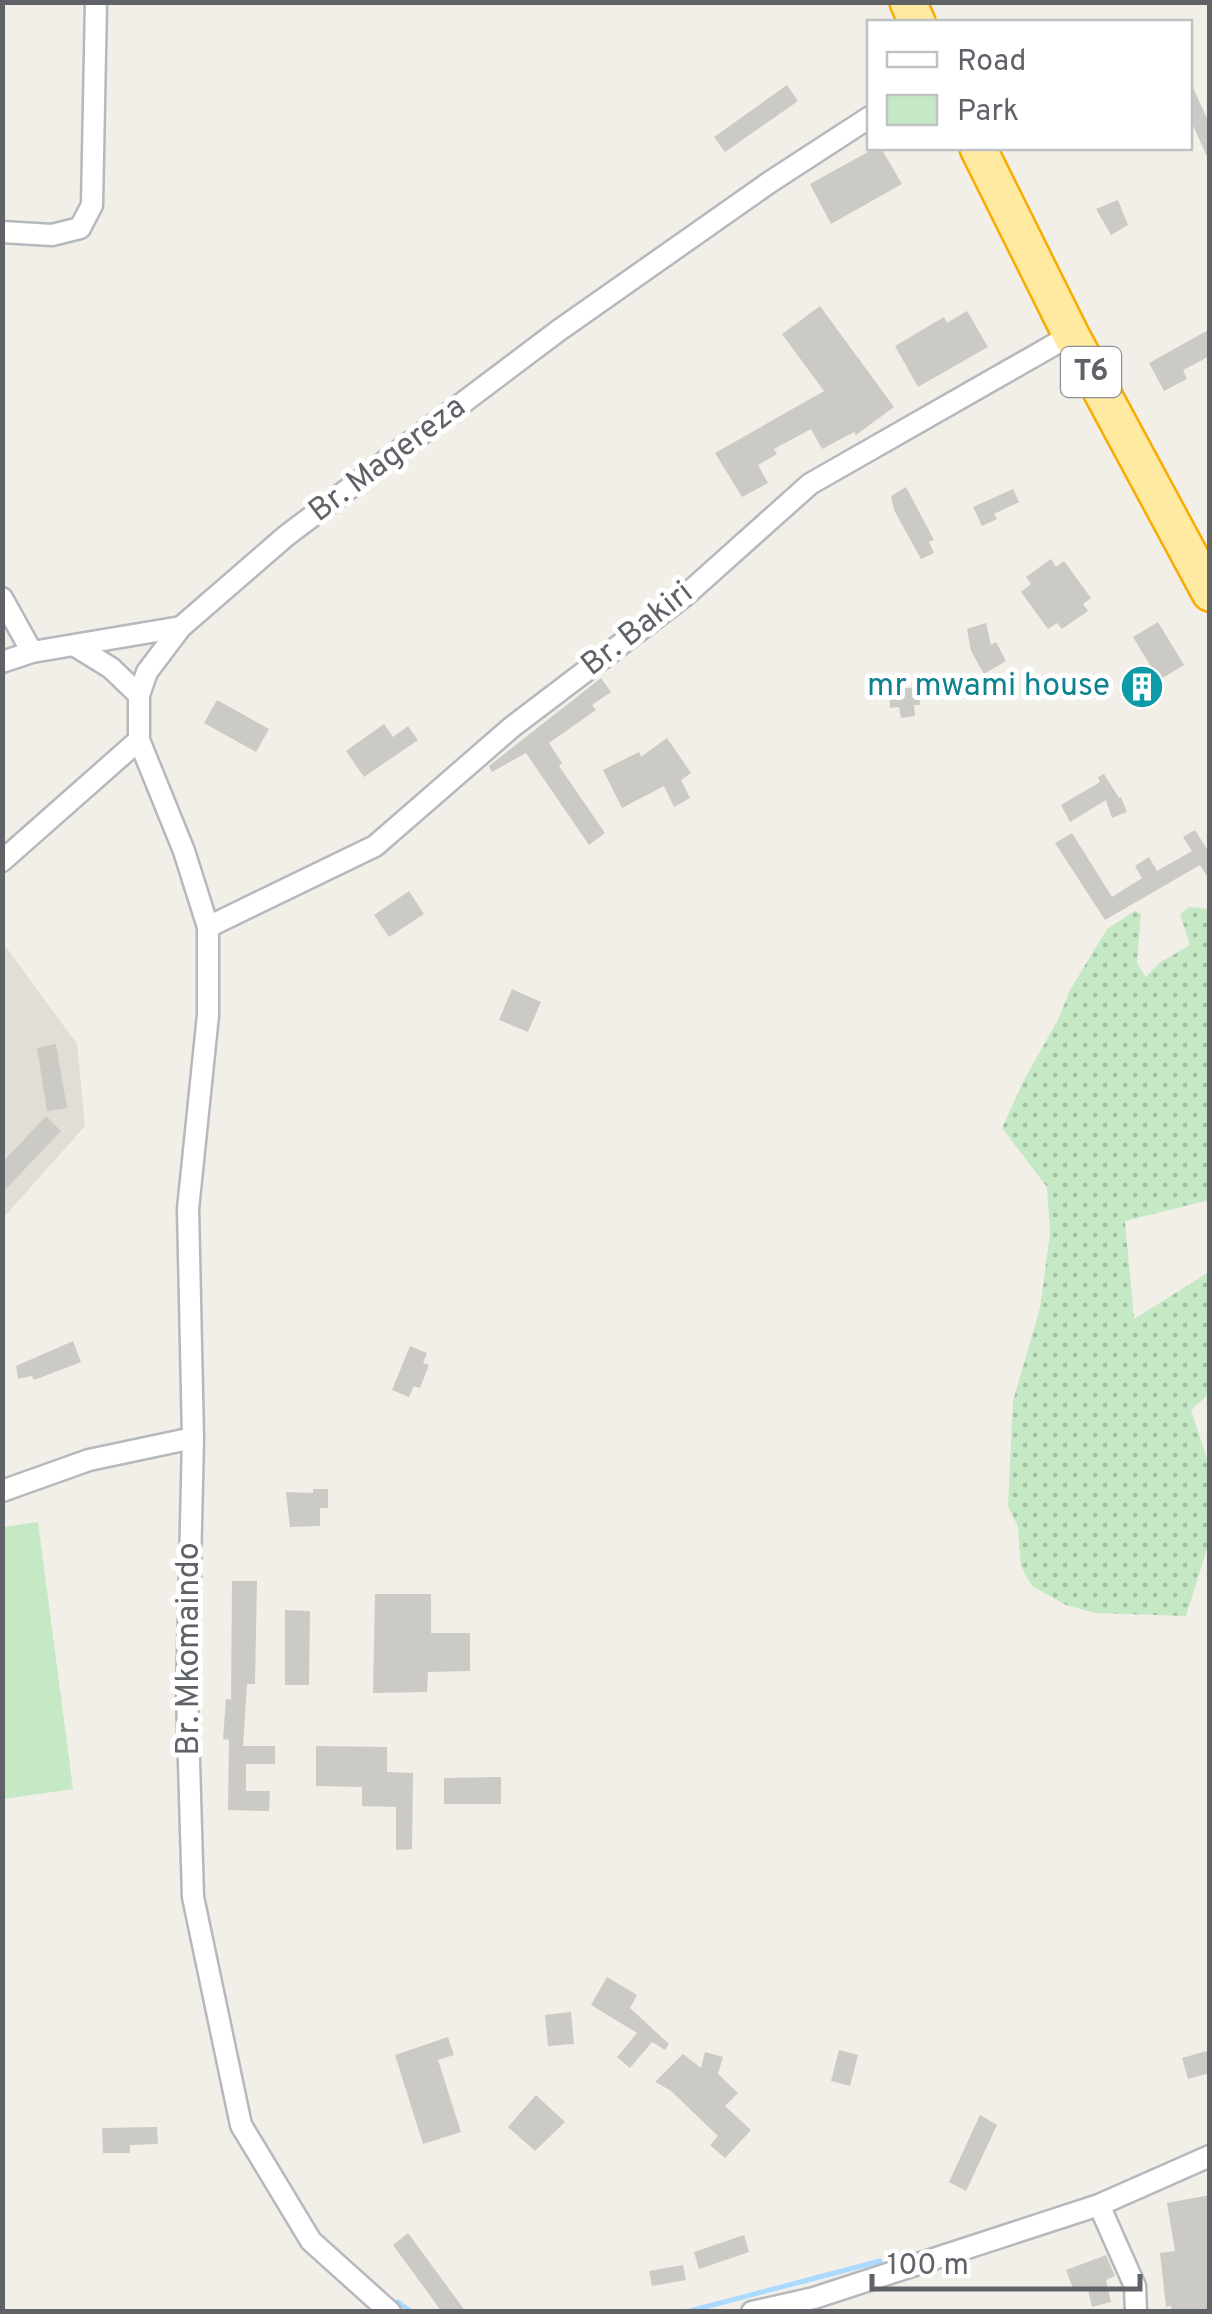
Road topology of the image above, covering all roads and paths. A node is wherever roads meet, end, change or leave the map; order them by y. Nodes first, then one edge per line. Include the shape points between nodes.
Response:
1 (96, 2) edge
2 (867, 119) edge
3 (979, 150) edge
4 (2, 232) edge
5 (1071, 335) junction
6 (1210, 593) edge
7 (2, 598) edge
8 (181, 627) junction
9 (77, 647) junction
10 (32, 652) junction
11 (2, 662) edge
12 (139, 695) junction
13 (139, 740) junction
14 (2, 862) edge
15 (208, 927) junction
16 (193, 1438) junction
17 (2, 1491) edge
18 (1210, 2156) edge
19 (1099, 2205) junction
20 (390, 2312) edge
21 (752, 2312) edge
22 (1136, 2312) edge

1 - 4 street via 92,205 80,228 52,235
2 - 8 street, Br. Magereza via 558,331 286,536
3 - 5 highway, T6
5 - 6 highway, T6
5 - 15 street, Br. Bakiri via 810,484 687,594 512,727 375,846
7 - 10 street
8 - 9 street
8 - 12 street, Br. Magereza via 146,672
9 - 10 street
9 - 12 street
10 - 11 street
12 - 13 street, Br. Magereza
13 - 14 street
13 - 15 street, Br. Magereza
15 - 16 street, Br. Mkomaindo via 208,1015 188,1209
16 - 17 street via 89,1460
16 - 20 street, Br. Mkomaindo via 187,1695 193,1896 241,2124 311,2241
18 - 19 street
19 - 21 street
19 - 22 street via 1135,2286

